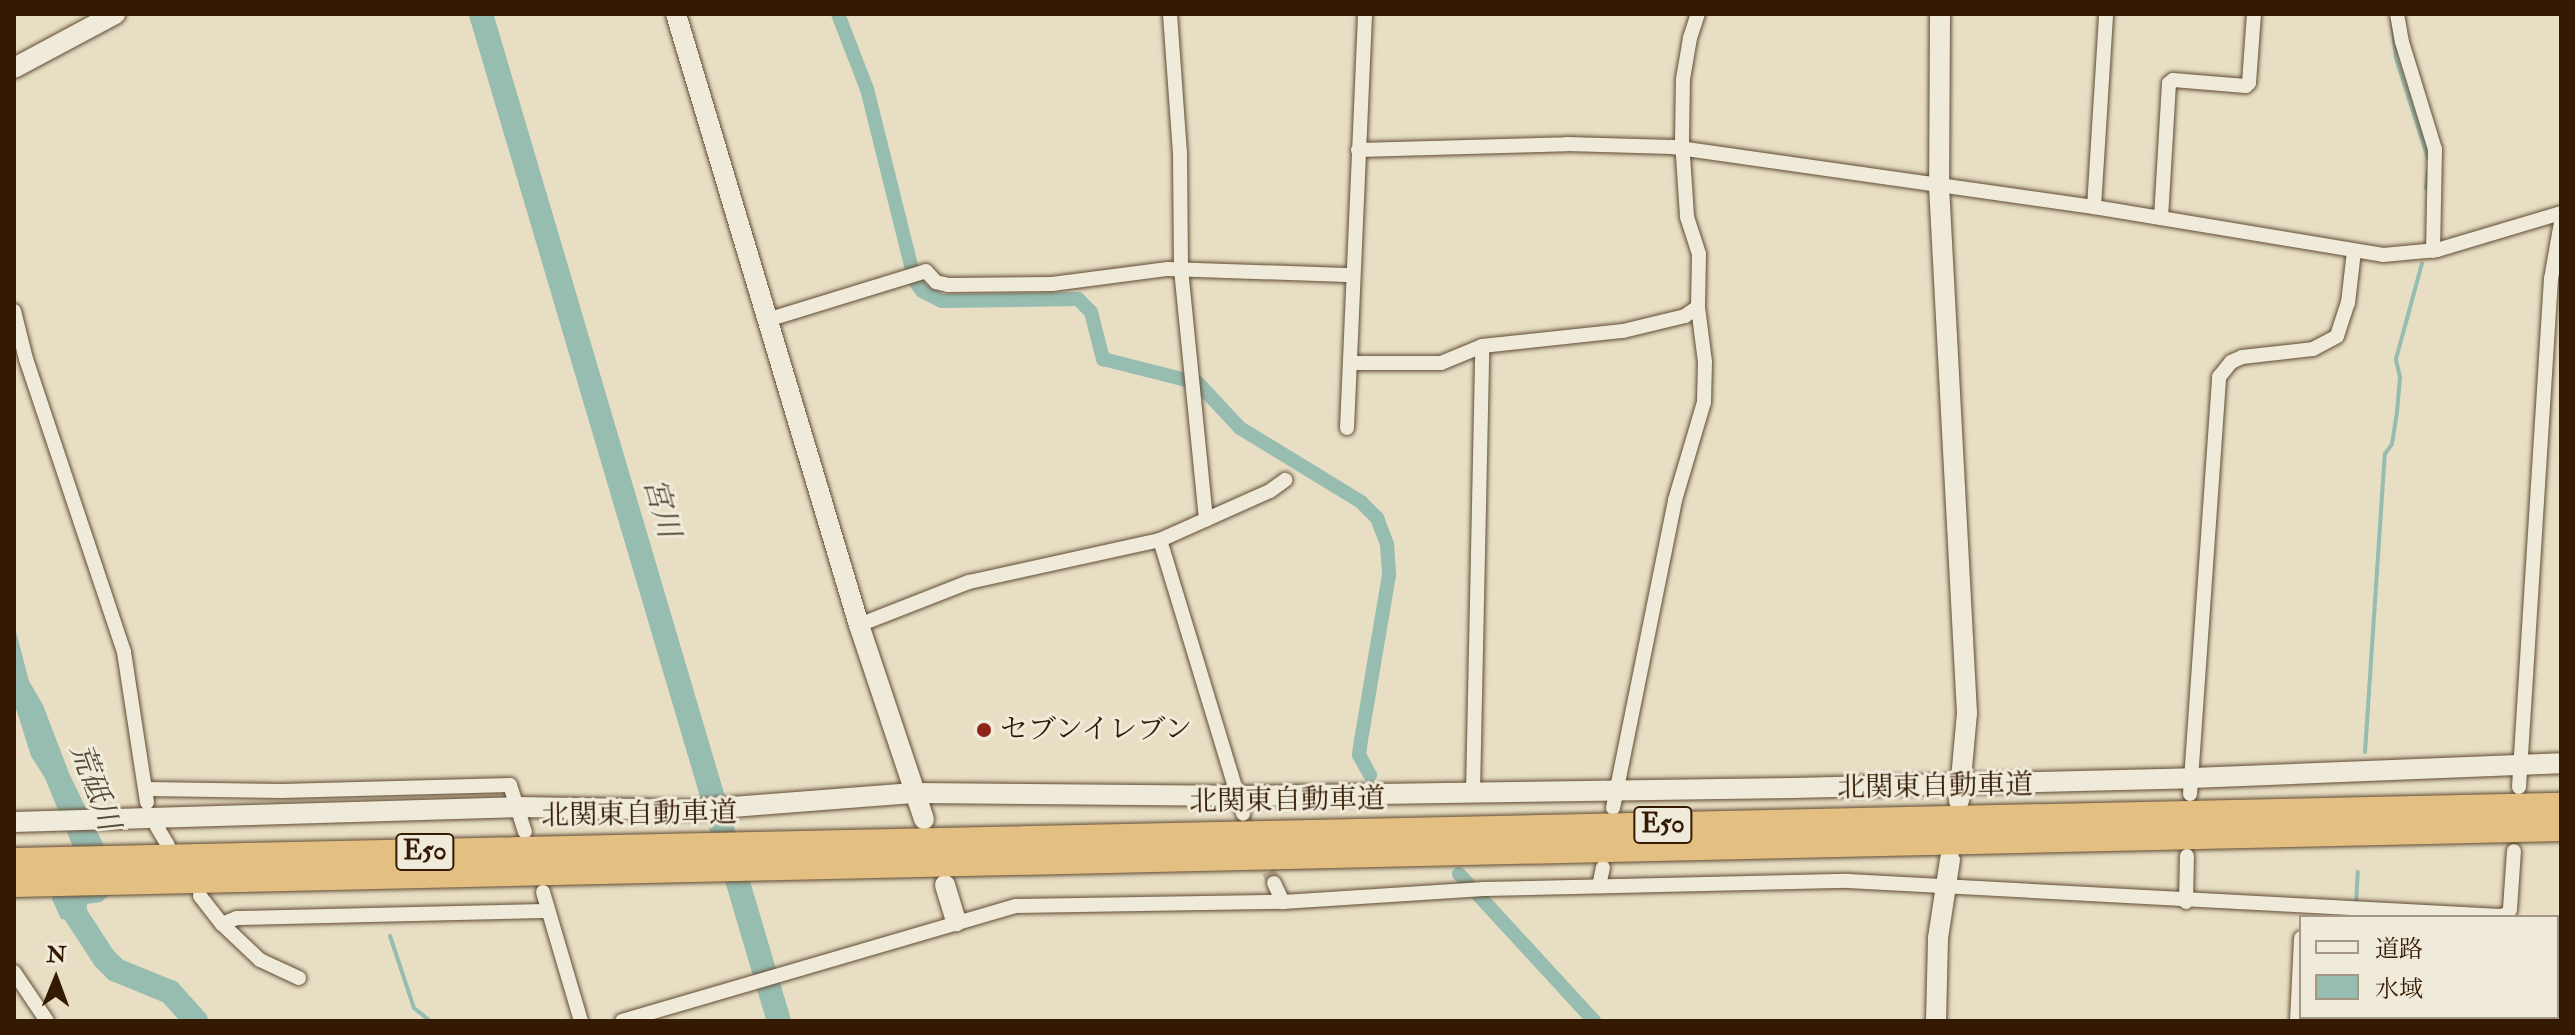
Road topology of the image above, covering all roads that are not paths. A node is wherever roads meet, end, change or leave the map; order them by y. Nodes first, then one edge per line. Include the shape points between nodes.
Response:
1 (115, 14) edge
2 (676, 14) edge
3 (1170, 14) edge
4 (1365, 14) edge
5 (1698, 14) edge
6 (1940, 14) edge
7 (2106, 14) edge
8 (2254, 14) edge
9 (2397, 14) edge
10 (14, 68) edge
11 (1358, 150) junction
12 (1684, 150) junction
13 (1939, 186) junction
14 (2094, 207) junction
15 (2561, 213) edge
16 (2161, 218) junction
17 (2561, 222) edge
18 (2354, 251) junction
19 (2433, 251) junction
20 (1181, 269) junction
21 (1353, 275) junction
22 (1698, 307) junction
23 (14, 311) edge
24 (767, 320) junction
25 (1482, 346) junction
26 (1351, 363) junction
27 (1347, 428) dead end
28 (1285, 480) dead end
29 (1206, 520) junction
30 (1160, 540) junction
31 (859, 625) junction
32 (2561, 763) edge
33 (2520, 764) junction
34 (2191, 786) junction
35 (2519, 787) dead end
36 (1959, 791) junction
37 (1473, 792) junction
38 (916, 793) junction
39 (1615, 799) junction
40 (1240, 805) junction
41 (2561, 806) edge
42 (518, 807) junction
43 (924, 819) dead end
44 (14, 822) edge
45 (157, 827) dead end
46 (2561, 828) edge
47 (525, 832) dead end
48 (2514, 851) dead end
49 (161, 852) junction
50 (765, 856) junction
51 (2187, 856) dead end
52 (698, 857) junction
53 (1950, 860) dead end
54 (14, 861) edge
55 (1603, 867) dead end
56 (1274, 883) tunnel mouth
57 (14, 884) edge
58 (945, 885) dead end
59 (1599, 886) junction
60 (1946, 886) junction
61 (543, 892) dead end
62 (200, 896) dead end
63 (1283, 902) junction
64 (2186, 902) junction
65 (548, 911) junction
66 (2302, 911) edge
67 (956, 921) junction
68 (222, 924) junction
69 (14, 972) edge
70 (299, 978) dead end
71 (2299, 980) edge
72 (47, 1021) edge
73 (581, 1021) edge
74 (622, 1021) edge
75 (1936, 1021) edge
76 (2297, 1021) edge

1 - 10 street
2 - 24 street
3 - 20 street via 1180,153
4 - 11 street
5 - 12 street via 1683,79
6 - 13 street
7 - 14 street
8 - 16 street via 2246,86 2169,83
9 - 19 street via 2435,149
11 - 12 street via 1625,144
11 - 21 street
12 - 13 street
12 - 22 street via 1687,216 1699,254
13 - 14 street
13 - 36 street via 1967,713
14 - 16 street
15 - 19 street
16 - 18 street
17 - 33 street via 2551,279
18 - 19 street via 2403,256
18 - 34 street via 2348,303 2337,336 2313,349 2242,357 2219,377
20 - 21 street
20 - 24 street via 1052,284 948,285 926,271
20 - 29 street
21 - 26 street
22 - 25 street via 1685,316 1623,331
22 - 39 street via 1705,362 1702,414 1675,500
23 - 42 street via 124,652 147,796 510,785
24 - 31 street
25 - 26 street via 1441,363
25 - 37 street
26 - 27 street
28 - 29 street
29 - 30 street
30 - 31 street via 969,582
30 - 40 street
31 - 38 street
32 - 33 street
33 - 34 street
33 - 35 street
34 - 36 street
36 - 39 street
37 - 39 street
37 - 40 street
38 - 40 street
38 - 42 street via 735,809
38 - 43 street
41 - 50 highway, 北関東自動車道 / E50
42 - 44 street
42 - 47 street
45 - 49 street
46 - 50 highway, 北関東自動車道 / E50
48 - 66 street via 2510,909 2505,915
49 - 52 highway, 北関東自動車道 / E50
49 - 54 highway, 北関東自動車道 / E50
50 - 52 highway, 北関東自動車道 / E50
51 - 64 street
52 - 57 highway, 北関東自動車道 / E50
53 - 60 street
55 - 59 street
56 - 63 street
58 - 67 street
59 - 60 street via 1848,881
59 - 63 street
60 - 64 street
60 - 75 street via 1938,938
61 - 65 street
62 - 68 street
63 - 67 street via 1016,906
64 - 66 street
65 - 68 street via 237,918
65 - 73 street
67 - 74 street
68 - 70 street via 260,960
69 - 72 street
71 - 76 street

